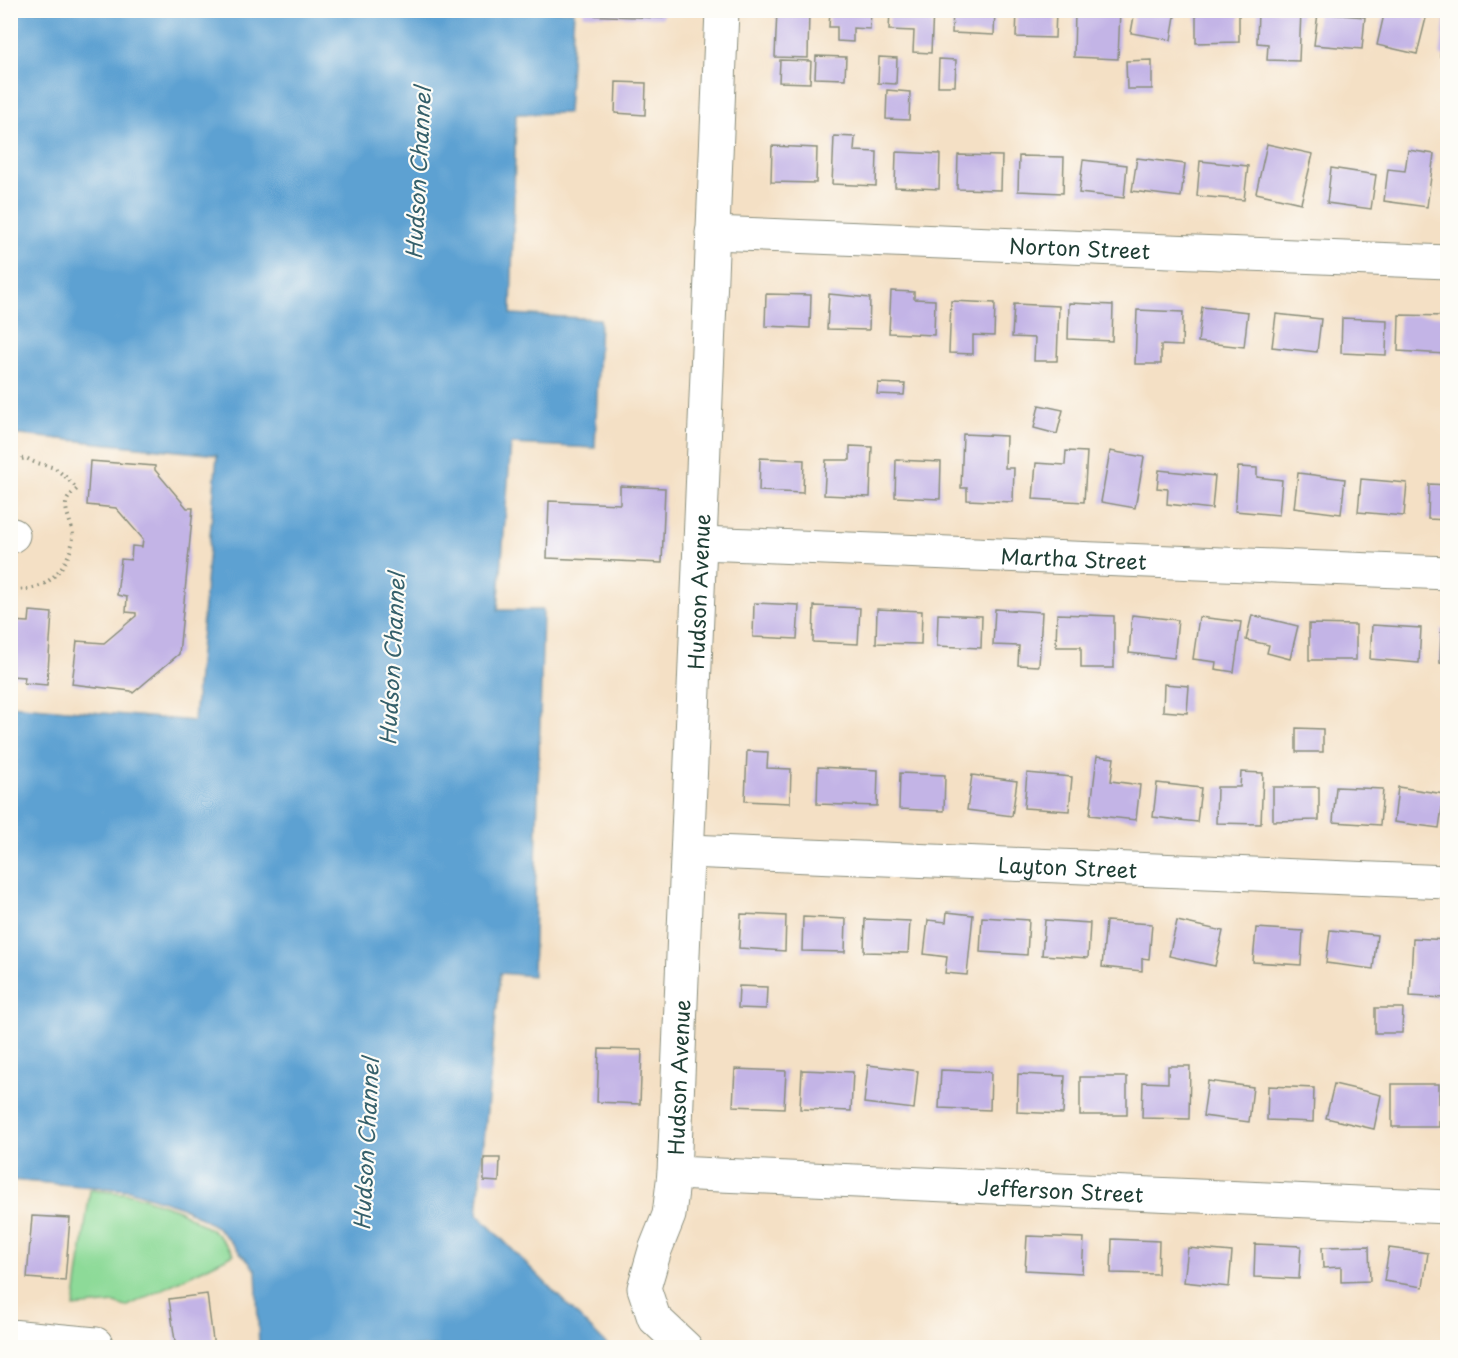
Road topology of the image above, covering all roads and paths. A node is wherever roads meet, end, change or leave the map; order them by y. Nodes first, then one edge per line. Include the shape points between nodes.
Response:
1 (722, 10) edge
2 (712, 233) junction
3 (1448, 262) edge
4 (10, 460) edge
5 (700, 543) junction
6 (1448, 573) edge
7 (10, 590) edge
8 (688, 851) junction
9 (1448, 882) edge
10 (674, 1173) junction
11 (1448, 1207) edge
12 (10, 1336) edge
13 (96, 1344) dead end
14 (686, 1347) edge

1 - 2 street, Hudson Avenue
2 - 3 street, Norton Street
2 - 5 street, Hudson Avenue
4 - 7 path via 26,458 56,468 77,489 66,503 73,537 70,554 58,572 42,585
5 - 6 street, Martha Street
5 - 8 street, Hudson Avenue
8 - 9 street, Layton Street
8 - 10 street, Hudson Avenue
10 - 11 street, Jefferson Street
10 - 14 street, Hudson Avenue via 669,1215 644,1287 654,1318
12 - 13 street

